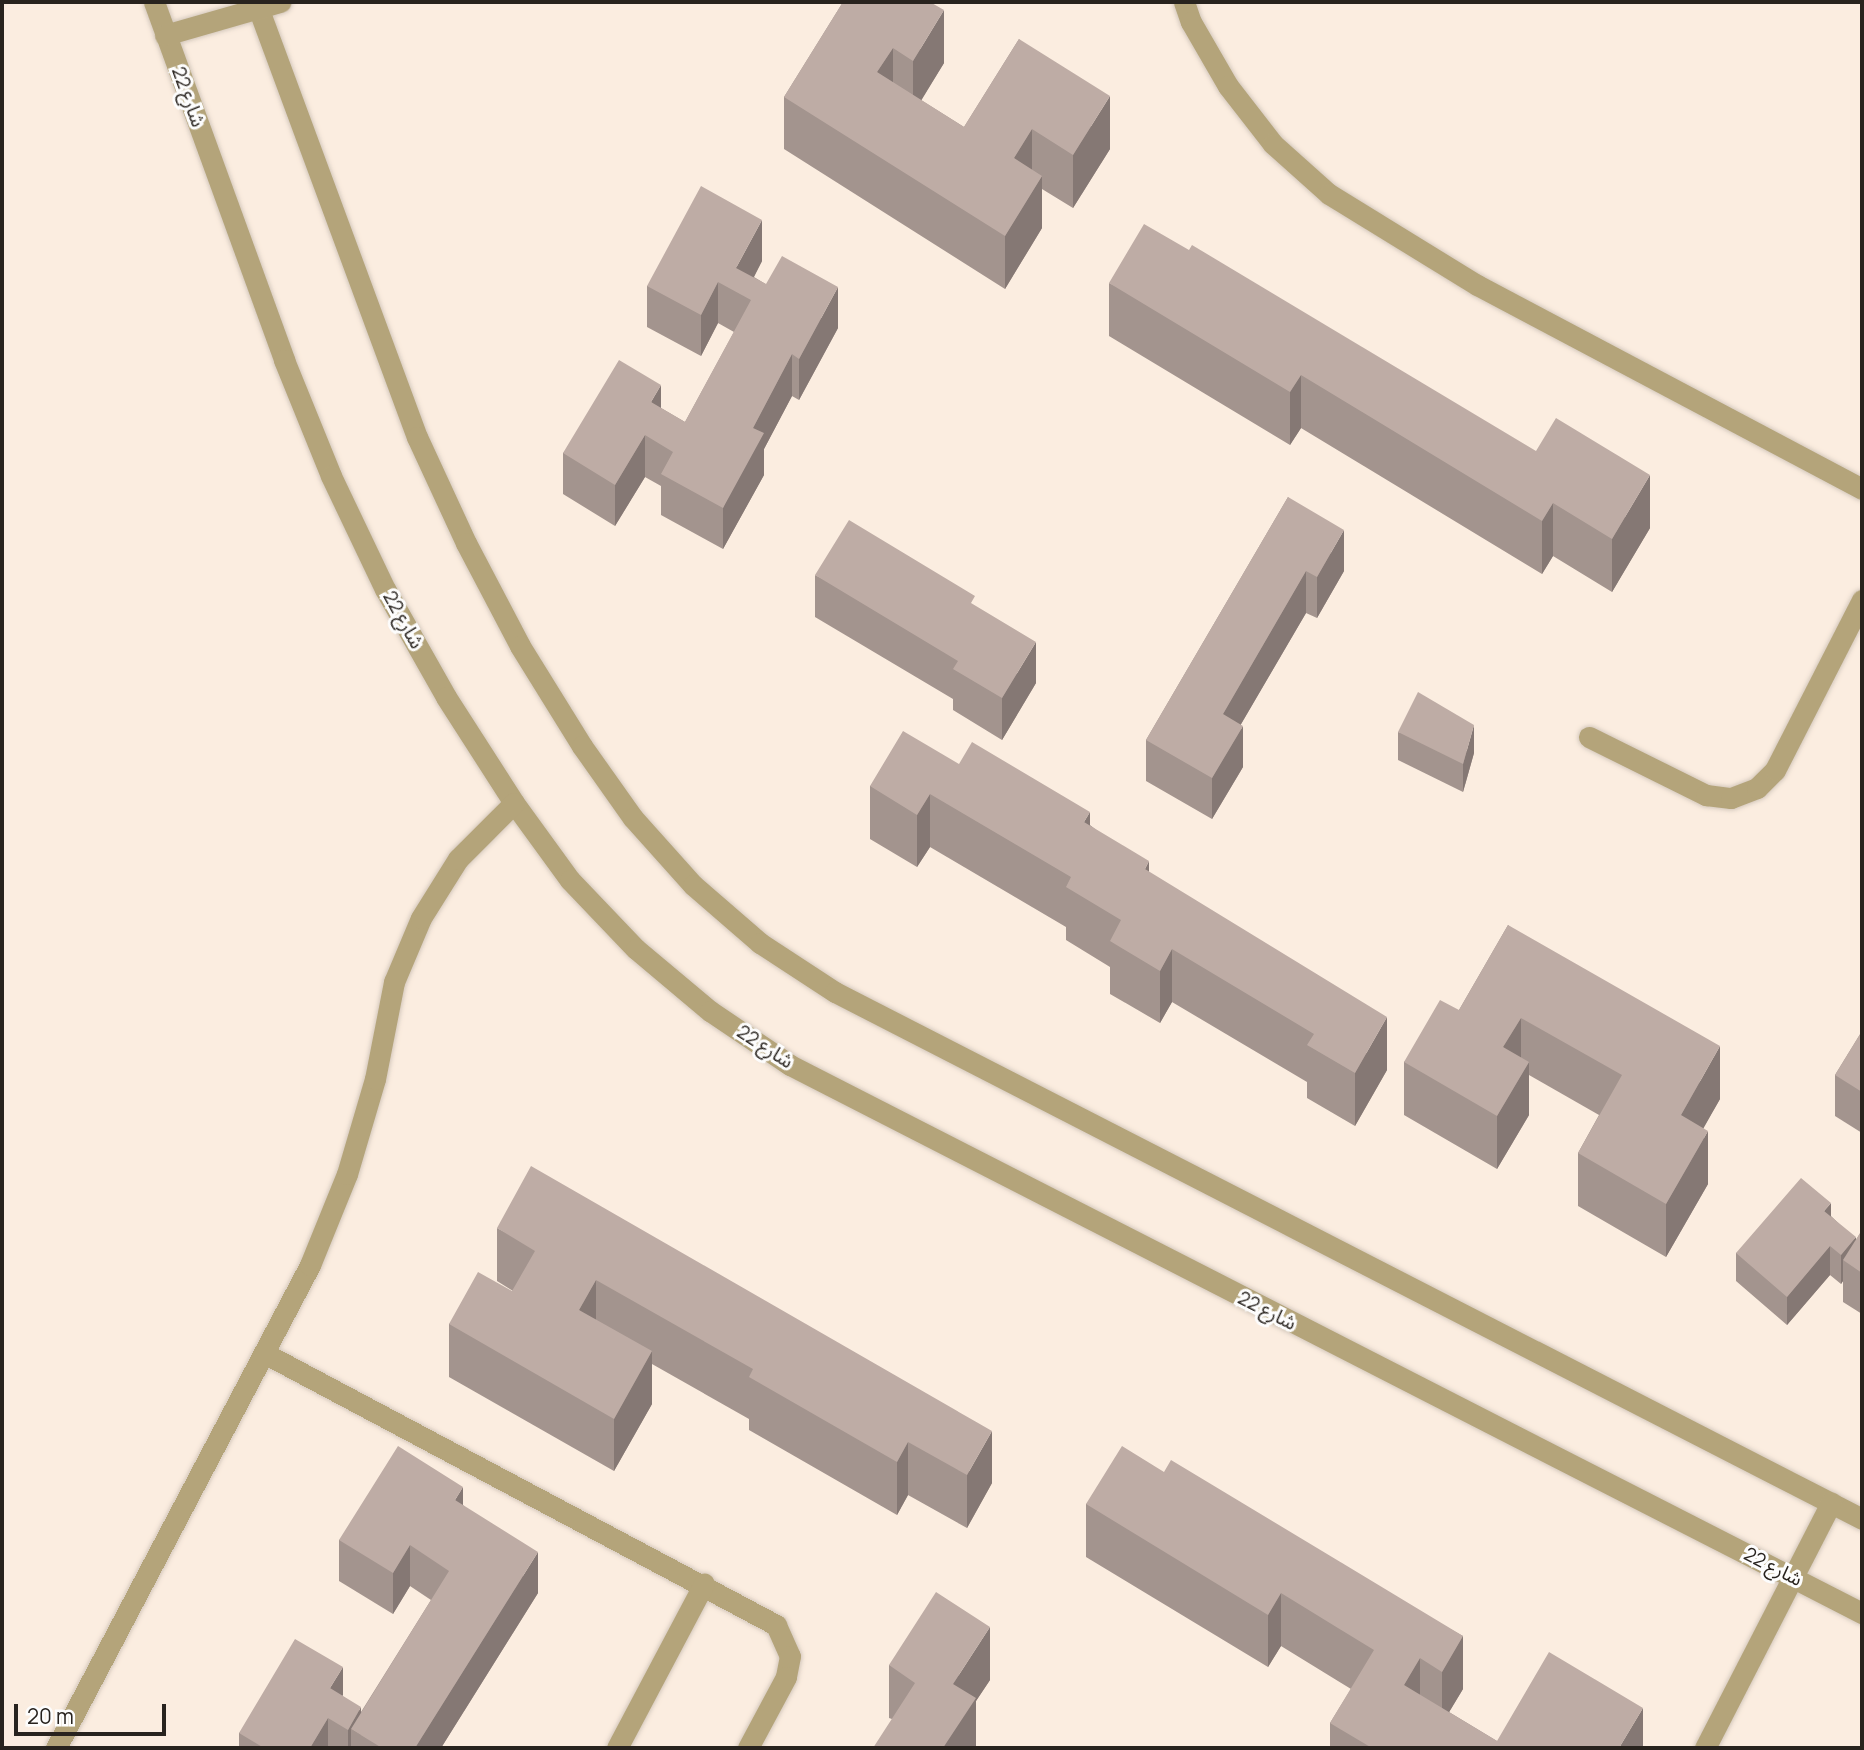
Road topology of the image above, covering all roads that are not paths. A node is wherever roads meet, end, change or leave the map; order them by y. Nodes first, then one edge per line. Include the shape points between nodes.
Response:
1 (154, 2) edge
2 (280, 2) edge
3 (1184, 2) edge
4 (257, 5) edge
5 (165, 35) junction
6 (1862, 489) edge
7 (1862, 600) edge
8 (1589, 737) dead end
9 (514, 803) junction
10 (264, 1353) junction
11 (1831, 1503) junction
12 (1862, 1519) edge
13 (1794, 1578) junction
14 (704, 1584) junction
15 (1862, 1613) edge
16 (57, 1748) edge
17 (617, 1748) edge
18 (748, 1748) edge
19 (1705, 1748) edge

1 - 5 street, شارع 22
2 - 4 street
3 - 6 street via 1227,86 1273,144 1329,194 1477,285
4 - 5 street
4 - 11 street via 417,437 466,543 520,646 582,746 633,818 693,884 760,943 835,992
5 - 9 street, شارع 22 via 331,476 385,589 446,697
7 - 8 street via 1775,770 1756,788 1731,798 1706,795
9 - 10 street via 458,859 421,918 394,982 375,1079 347,1174 310,1265
9 - 13 street, شارع 22 via 570,880 636,949 710,1011 790,1065
10 - 14 street
10 - 16 street
11 - 12 street
11 - 13 street
13 - 15 street, شارع 22
13 - 19 street
14 - 17 street
14 - 18 street via 776,1625 787,1640 786,1677

